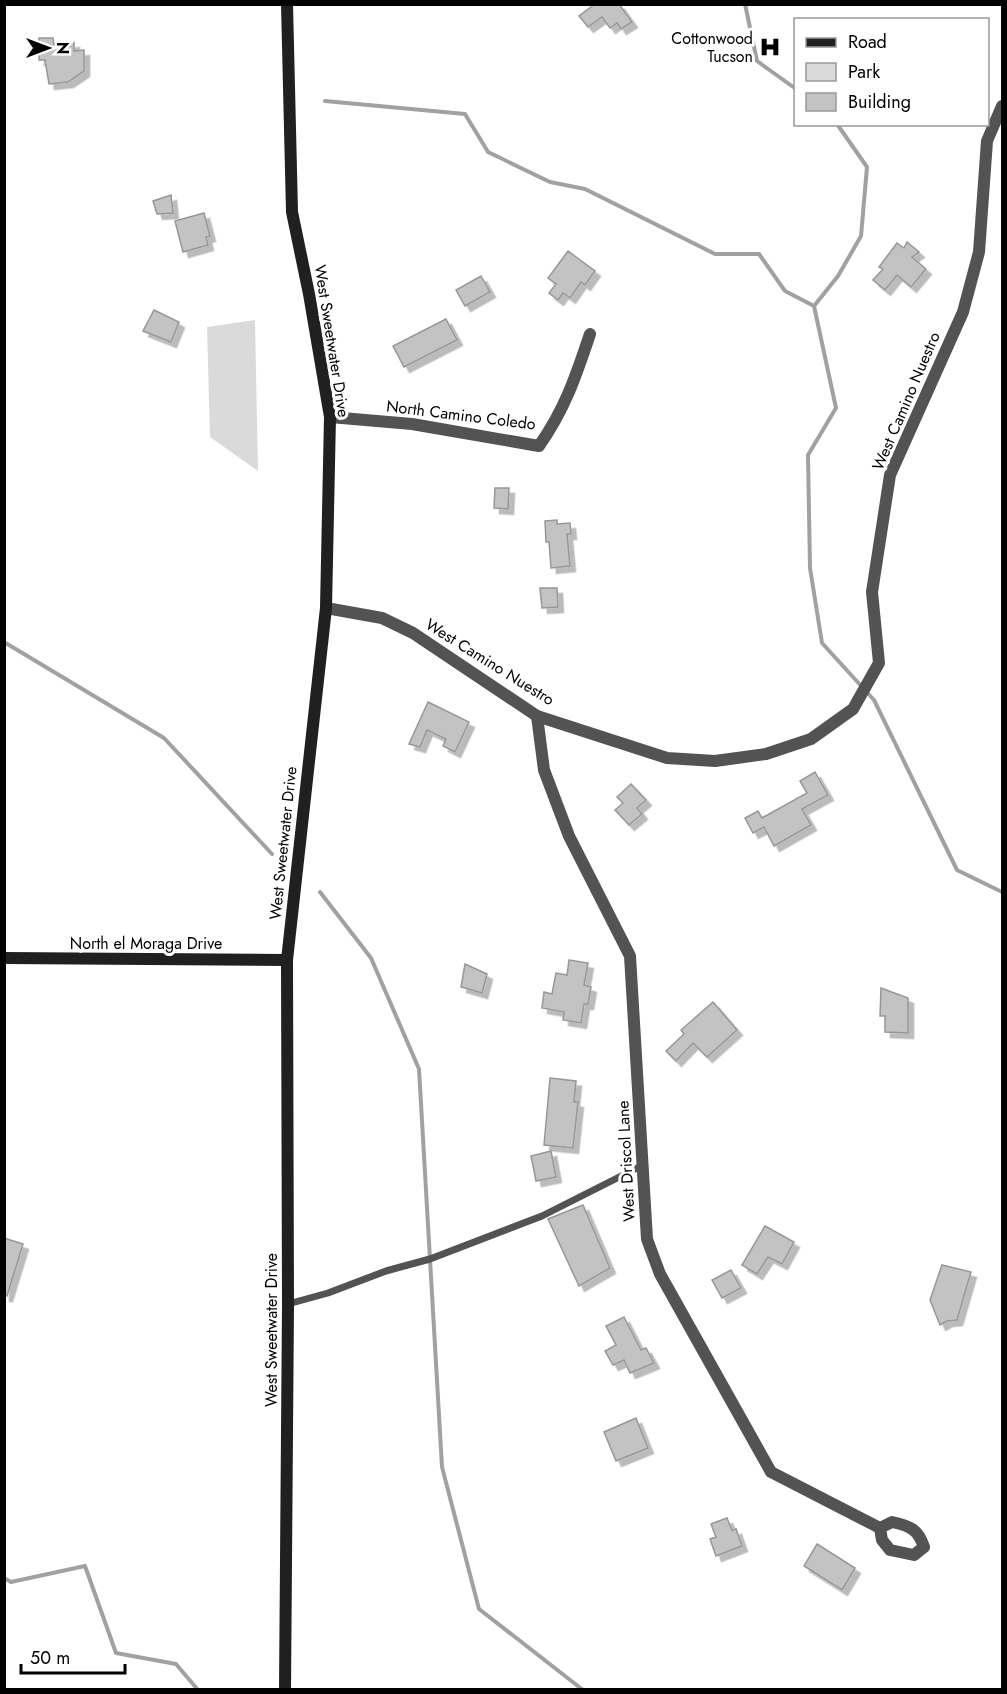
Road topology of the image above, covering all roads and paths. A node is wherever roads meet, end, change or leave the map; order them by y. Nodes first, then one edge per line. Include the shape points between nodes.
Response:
1 (287, 4) edge
2 (1002, 106) edge
3 (590, 334) dead end
4 (330, 417) junction
5 (326, 608) junction
6 (537, 716) junction
7 (4, 958) edge
8 (287, 960) junction
9 (643, 1164) junction
10 (288, 1304) junction
11 (880, 1528) dead end
12 (285, 1689) edge

1 - 4 street, West Sweetwater Drive via 292,212
2 - 6 street, West Camino Nuestro via 987,141 979,252 963,312 890,475 872,592 879,663 853,709 811,739 766,754 715,761 667,758
3 - 4 street, North Camino Coledo via 572,388 538,446 411,424
4 - 5 street, West Sweetwater Drive
5 - 6 street, West Camino Nuestro via 382,618 413,633
5 - 8 street, West Sweetwater Drive
6 - 9 street, West Driscol Lane via 544,770 556,803 630,956
7 - 8 street, North el Moraga Drive
8 - 10 street, West Sweetwater Drive
9 - 10 lane via 532,1220 430,1259
9 - 11 street, West Driscol Lane via 647,1239 660,1274 771,1472
10 - 12 street, West Sweetwater Drive

